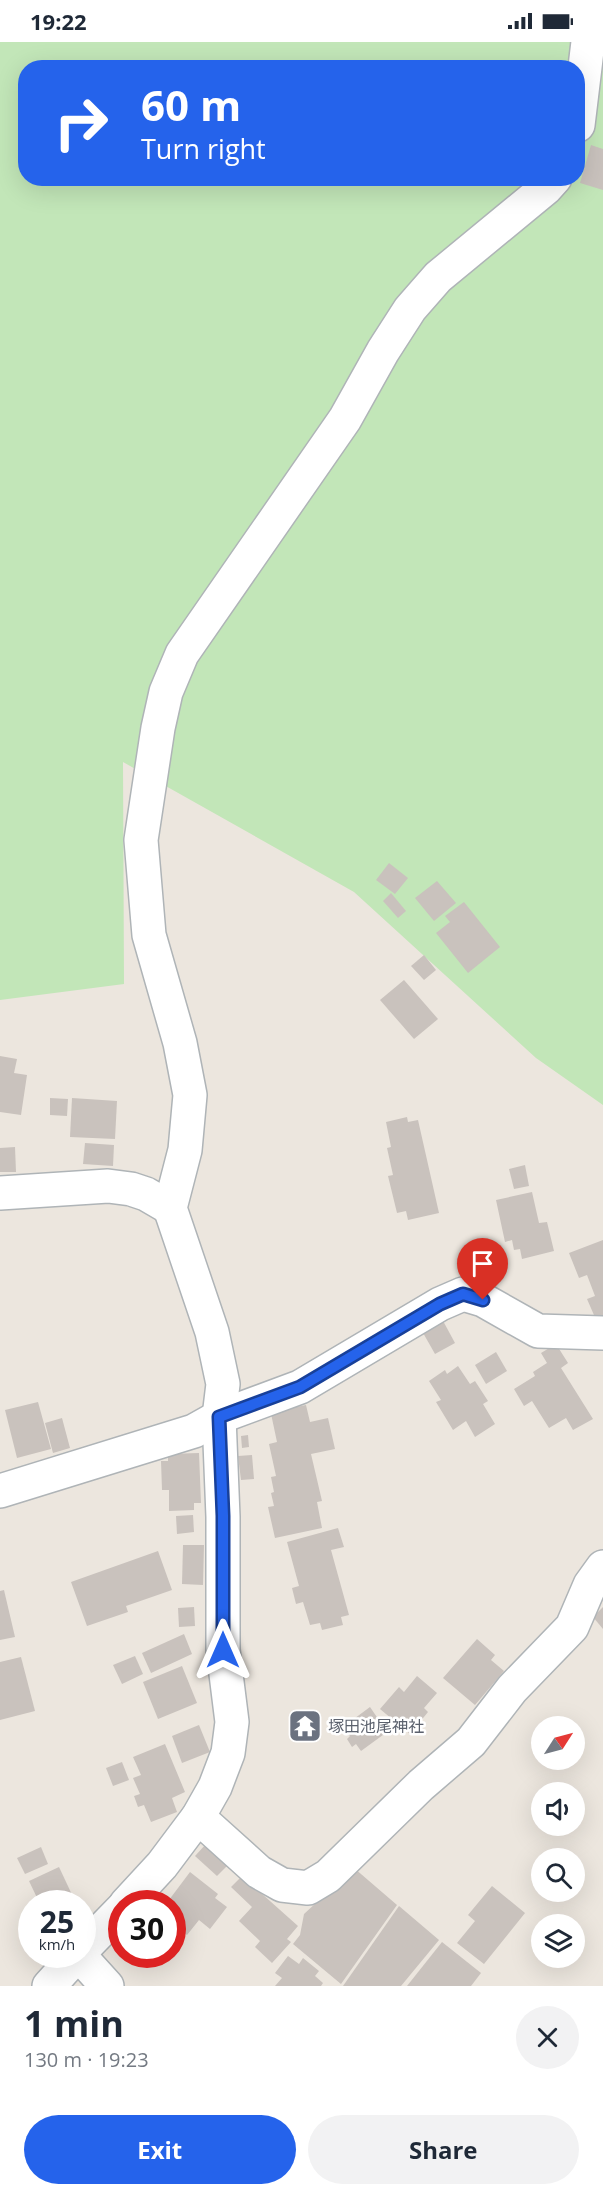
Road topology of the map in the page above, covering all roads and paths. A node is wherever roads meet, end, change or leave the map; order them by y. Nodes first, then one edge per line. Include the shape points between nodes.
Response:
1 (588, 42) edge
2 (585, 67) edge
3 (548, 186) edge
4 (0, 1193) edge
5 (170, 1208) junction
6 (603, 1333) edge
7 (219, 1417) junction
8 (0, 1491) edge
9 (603, 1567) edge
10 (198, 1817) junction
11 (139, 1890) edge
12 (108, 1923) edge
13 (96, 1936) edge
14 (49, 1986) edge
15 (107, 1986) edge

1 - 2 street
3 - 5 street via 438,278 410,309 345,419 182,654 166,692 141,840 150,935 190,1095 185,1149
4 - 5 street via 131,1188
5 - 7 street via 219,1361 223,1384
6 - 7 street via 538,1331 483,1300 463,1294 300,1387
7 - 8 street via 194,1431
7 - 10 street via 223,1650 232,1722 228,1753
9 - 10 street via 590,1585 573,1627 513,1689 471,1742 328,1876 308,1888 282,1885 259,1872
10 - 11 street
12 - 13 street
14 - 15 street via 78,1954

